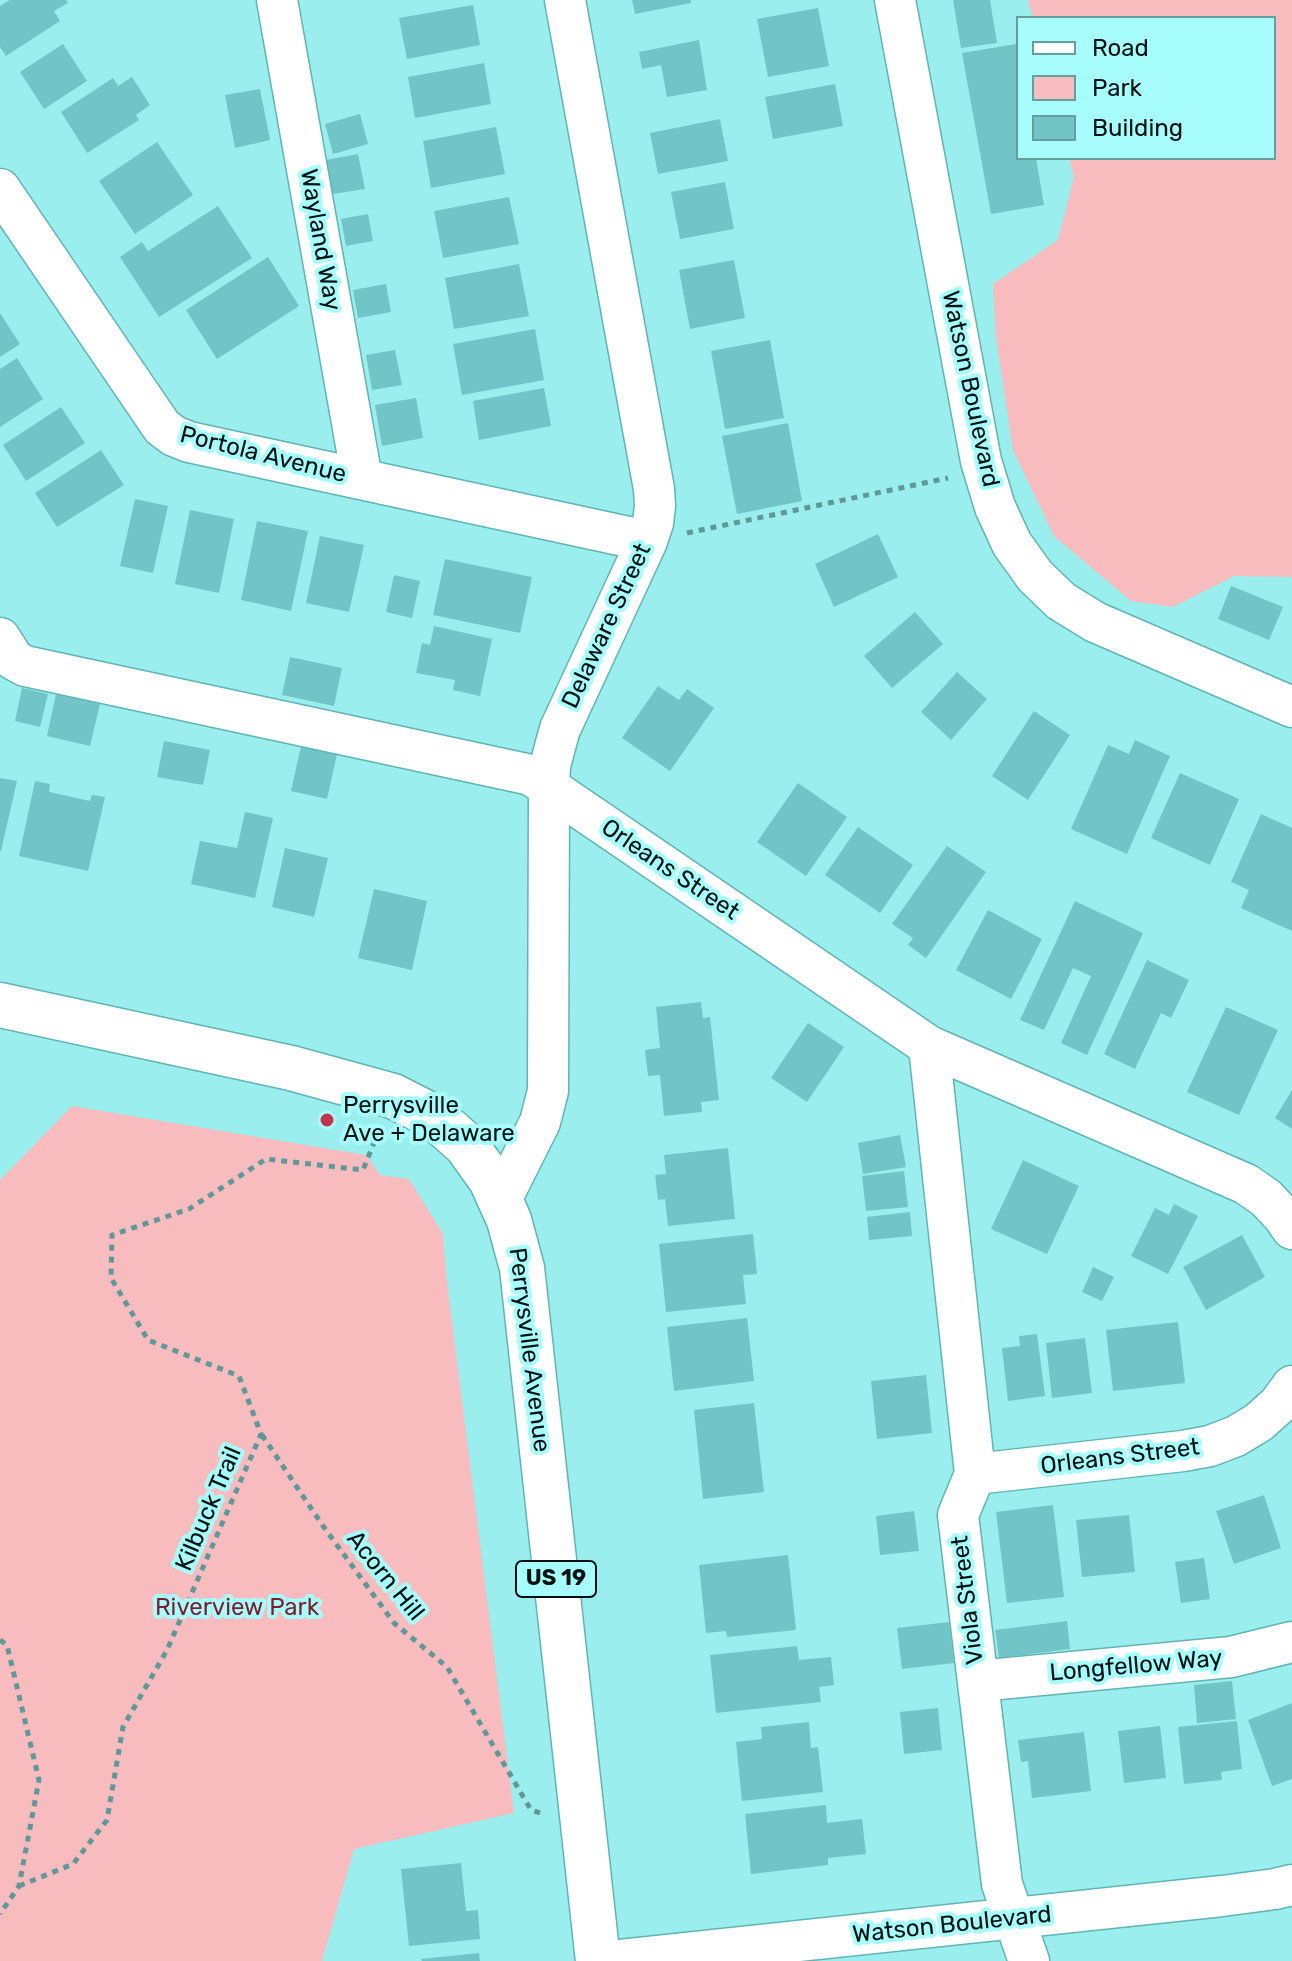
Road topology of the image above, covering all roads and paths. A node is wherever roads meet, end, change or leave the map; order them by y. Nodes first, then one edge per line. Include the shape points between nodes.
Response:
1 (277, 0) edge
2 (565, 0) edge
3 (895, 0) edge
4 (0, 189) edge
5 (984, 470) junction
6 (362, 479) junction
7 (647, 541) junction
8 (0, 638) edge
9 (1292, 707) edge
10 (549, 788) junction
11 (0, 1005) edge
12 (929, 1046) junction
13 (363, 1170) dead end
14 (501, 1200) junction
15 (1292, 1229) edge
16 (1292, 1386) edge
17 (261, 1434) junction
18 (975, 1474) junction
19 (0, 1640) edge
20 (1292, 1642) edge
21 (978, 1681) junction
22 (583, 1827) junction
23 (1292, 1885) edge
24 (19, 1886) junction
25 (0, 1914) edge
26 (1014, 1919) junction
27 (598, 1961) edge
28 (611, 1961) edge
29 (1029, 1961) edge

1 - 6 street, Wayland Way
2 - 7 street, Delaware Street via 654,489
3 - 5 street, Watson Boulevard
4 - 6 street, Portola Avenue via 162,427 189,442
5 - 7 path
5 - 9 street, Watson Boulevard via 1012,544 1061,601 1095,622
6 - 7 street, Portola Avenue
7 - 10 street, Delaware Street via 560,729
8 - 10 street, Orleans Street via 14,660 25,666 531,775
10 - 12 street, Orleans Street
10 - 14 street, Delaware Street via 548,1091 540,1122
11 - 14 main road, Perrysville Avenue / US 19 via 291,1068 393,1096 430,1115 466,1145
12 - 15 street, Orleans Street via 1246,1184
12 - 18 street, Viola Street
13 - 17 path, Kilbuck Trail via 266,1159 189,1209 112,1235 111,1278 148,1340 239,1376
14 - 22 main road, Perrysville Avenue / US 19 via 522,1268
16 - 18 street, Orleans Street via 1259,1422 1210,1446
17 - 22 path, Acorn Hill via 394,1623 447,1667 531,1810
17 - 24 path, Kilbuck Trail via 167,1650 123,1727 107,1820 73,1864
18 - 21 street, Viola Street via 958,1515
19 - 24 path via 7,1645 39,1780
20 - 21 street, Longfellow Way via 1231,1657
21 - 26 street, Viola Street via 1002,1884
22 - 27 main road, Perrysville Avenue / US 19
23 - 26 street, Watson Boulevard
24 - 25 path
26 - 28 street, Watson Boulevard
26 - 29 street, Viola Street

